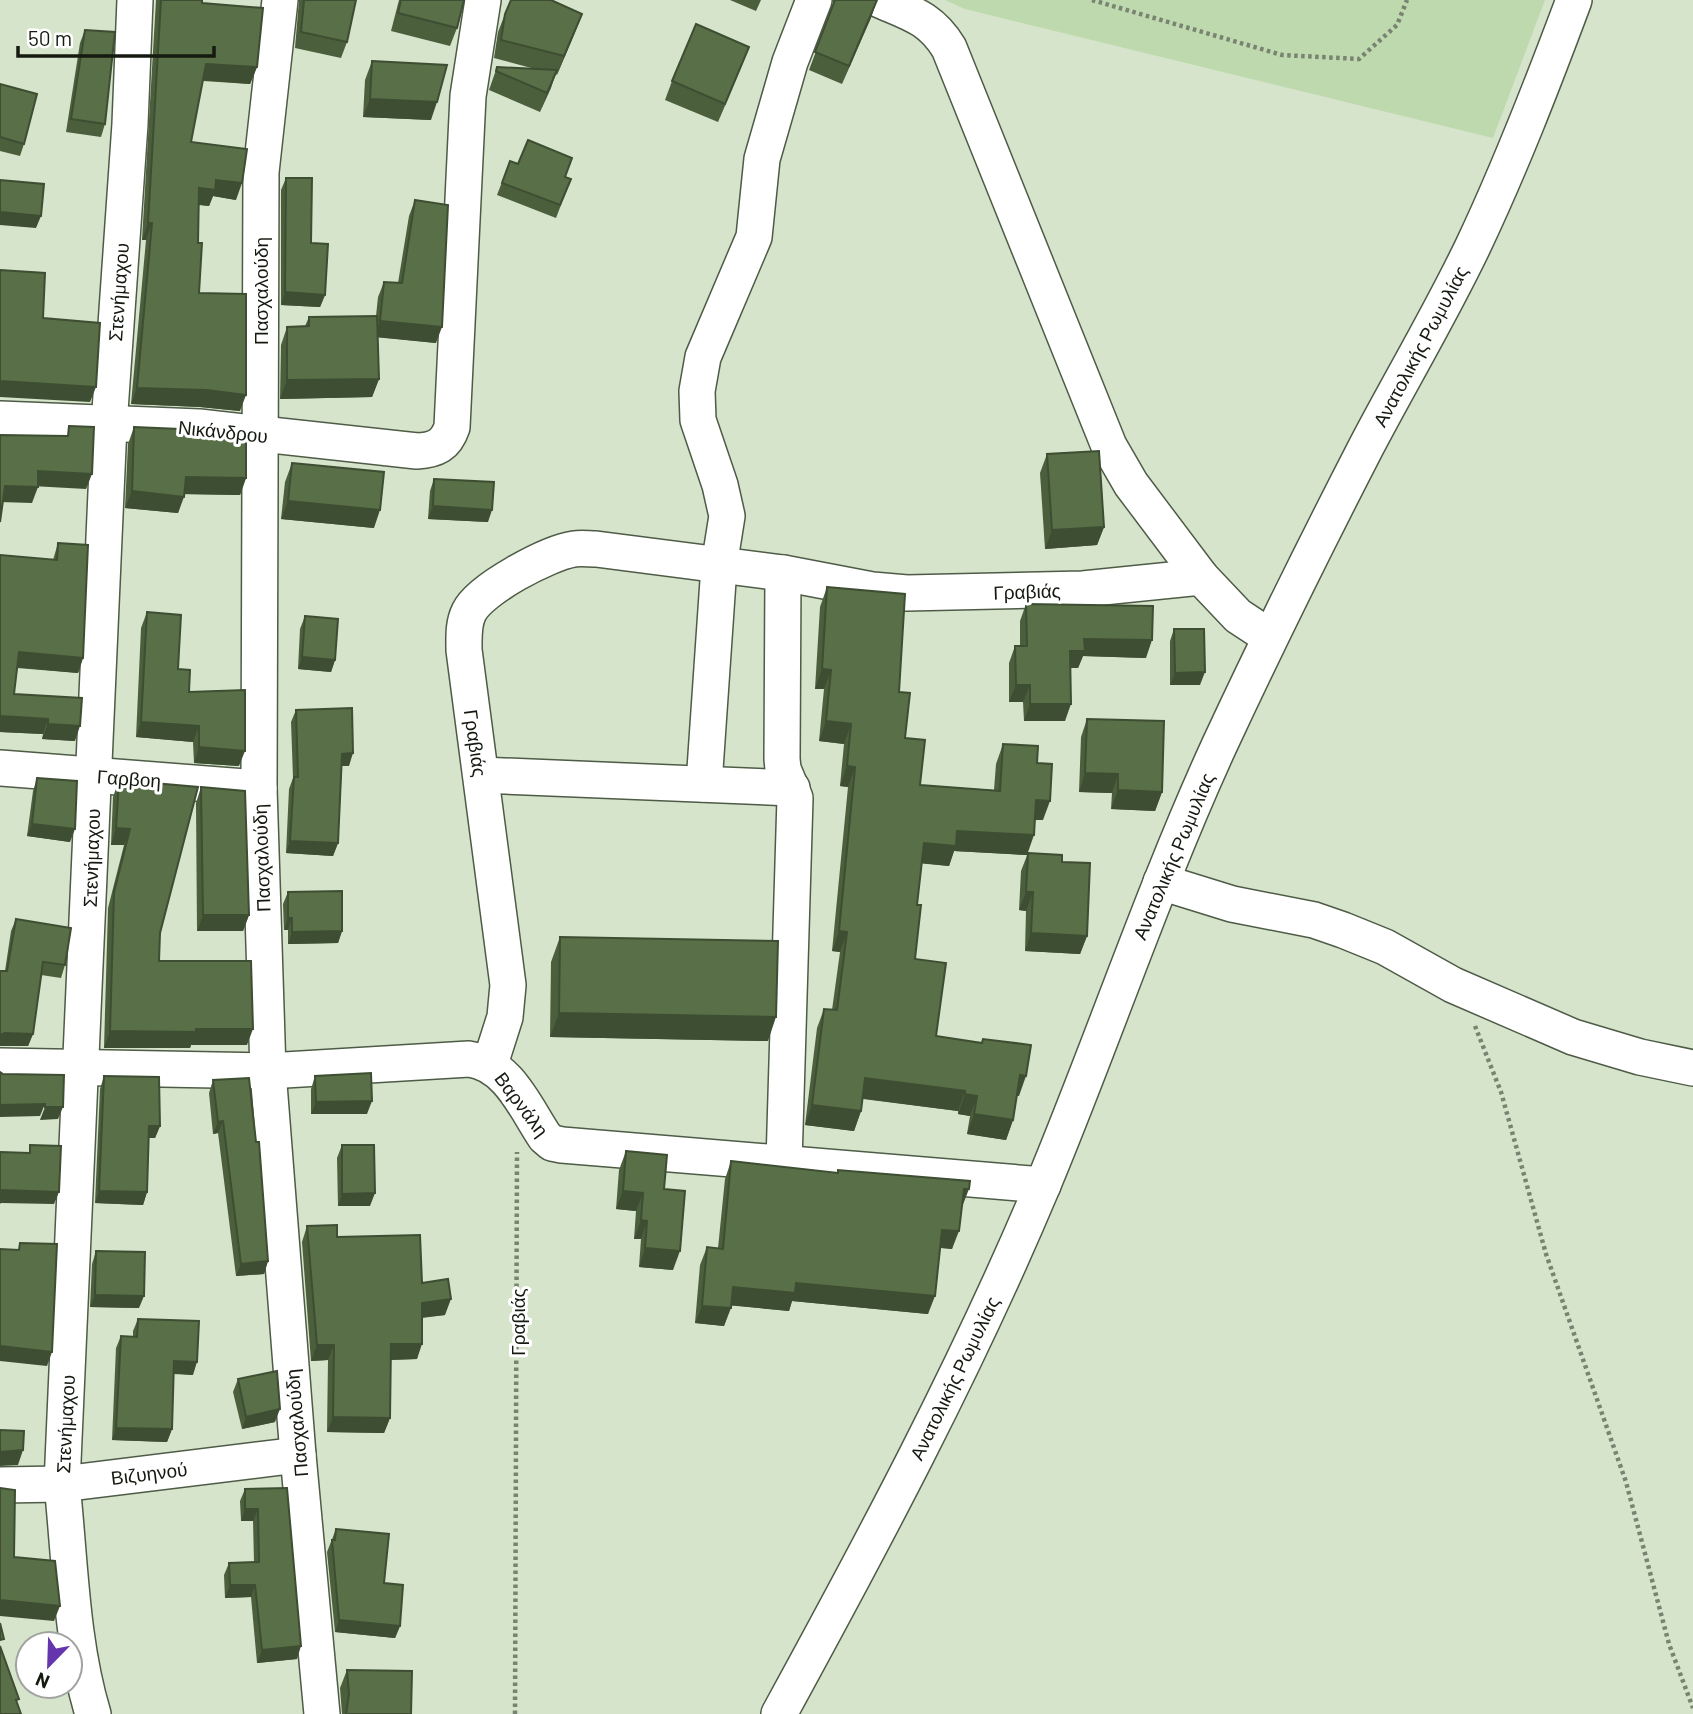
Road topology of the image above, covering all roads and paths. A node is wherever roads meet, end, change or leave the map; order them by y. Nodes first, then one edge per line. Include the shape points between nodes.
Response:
1 (135, 0) edge
2 (279, 0) edge
3 (484, 0) edge
4 (814, 0) edge
5 (880, 0) edge
6 (1092, 0) edge
7 (1407, 0) edge
8 (1574, 0) edge
9 (0, 419) edge
10 (109, 425) junction
11 (259, 435) junction
12 (719, 566) junction
13 (783, 573) junction
14 (1201, 577) junction
15 (1270, 637) junction
16 (0, 768) edge
17 (481, 775) junction
18 (95, 776) junction
19 (704, 784) junction
20 (259, 788) junction
21 (792, 788) junction
22 (1161, 882) junction
23 (1452, 985) junction
24 (1691, 1063) edge
25 (489, 1064) junction
26 (0, 1066) edge
27 (82, 1068) junction
28 (268, 1070) junction
29 (514, 1143) dead end
30 (783, 1163) junction
31 (1043, 1185) junction
32 (298, 1455) junction
33 (62, 1484) junction
34 (0, 1485) edge
35 (1693, 1708) edge
36 (93, 1714) edge
37 (322, 1714) edge
38 (515, 1714) edge
39 (779, 1714) edge

1 - 10 street, Στενήμαχου
2 - 11 street, Πασχαλούδη via 261,172
3 - 11 street, Νικάνδρου via 468,96 452,427 443,445 417,452
4 - 12 street via 762,159 754,237 698,378 698,421 726,508
5 - 14 street via 923,19 949,48 1108,446
6 - 7 path via 1282,55 1359,60 1397,25
8 - 15 street, Ανατολικής Ρωμυλίας via 1512,160 1471,250
9 - 10 street, Νικάνδρου
10 - 11 street, Νικάνδρου via 199,427
10 - 18 street, Στενήμαχου
11 - 20 street, Πασχαλούδη
12 - 13 street, Γραβιάς
12 - 17 street, Γραβιάς via 574,549 552,555 480,597 464,627 464,650
12 - 19 street
13 - 14 street, Γραβιάς via 872,590 929,593 1083,589
13 - 21 street via 782,759
14 - 15 street via 1238,616
15 - 22 street, Ανατολικής Ρωμυλίας
16 - 18 street, Γαρβοη
17 - 19 street
17 - 25 street, Γραβιάς via 508,985 505,1017
18 - 20 street, Γαρβοη
18 - 27 street, Στενήμαχου
19 - 21 street
20 - 28 street, Πασχαλούδη
21 - 30 street
22 - 23 street via 1211,899 1343,930 1385,947
22 - 31 street, Ανατολικής Ρωμυλίας
23 - 24 street via 1595,1045
23 - 35 path via 1468,1009 1501,1091 1546,1254 1626,1482 1669,1644
25 - 28 street, Βαρνάλη via 469,1059
25 - 30 street, Βαρνάλη via 502,1073 552,1143
26 - 27 street, Βαρνάλη
27 - 28 street, Βαρνάλη
27 - 33 street, Στενήμαχου
28 - 32 street, Πασχαλούδη
29 - 38 path, Γραβιάς via 519,1157
30 - 31 street, Βαρνάλη
31 - 39 street, Ανατολικής Ρωμυλίας via 984,1320
32 - 33 street, Βιζυηνού
32 - 37 street, Πασχαλούδη
33 - 34 street, Βιζυηνού
33 - 36 street, Στενήμαχου via 82,1673

